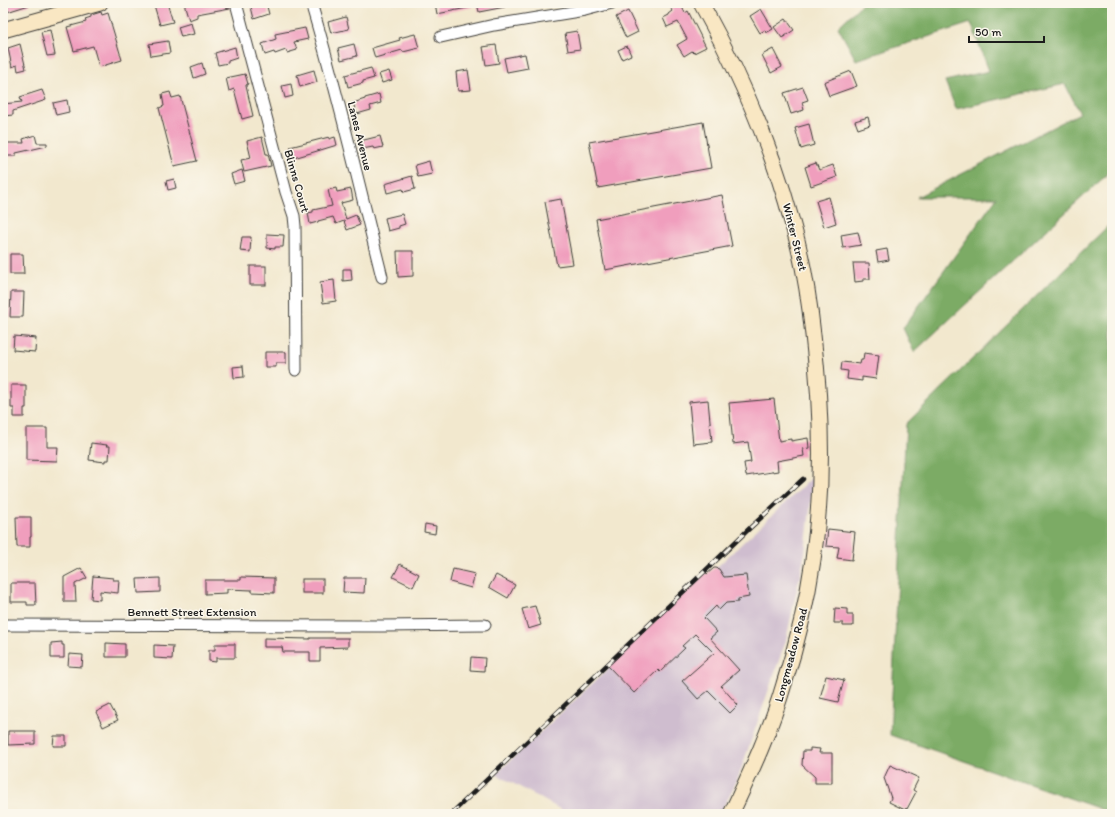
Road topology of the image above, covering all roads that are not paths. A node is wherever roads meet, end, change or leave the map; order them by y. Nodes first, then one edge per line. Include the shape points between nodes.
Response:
1 (100, 3) edge
2 (236, 3) edge
3 (311, 3) edge
4 (612, 3) edge
5 (701, 3) edge
6 (3, 30) edge
7 (441, 37) dead end
8 (382, 277) dead end
9 (296, 370) dead end
10 (819, 487) joint
11 (3, 624) edge
12 (485, 625) dead end
13 (731, 814) edge

1 - 6 street
2 - 9 street, Blinns Court via 294,216
3 - 8 street, Lanes Avenue
4 - 7 street
5 - 10 street, Winter Street via 733,66 766,142 797,241 808,300 818,382 821,435
10 - 13 street, Longmeadow Road via 813,558 793,653 769,728
11 - 12 street, Bennett Street Extension

